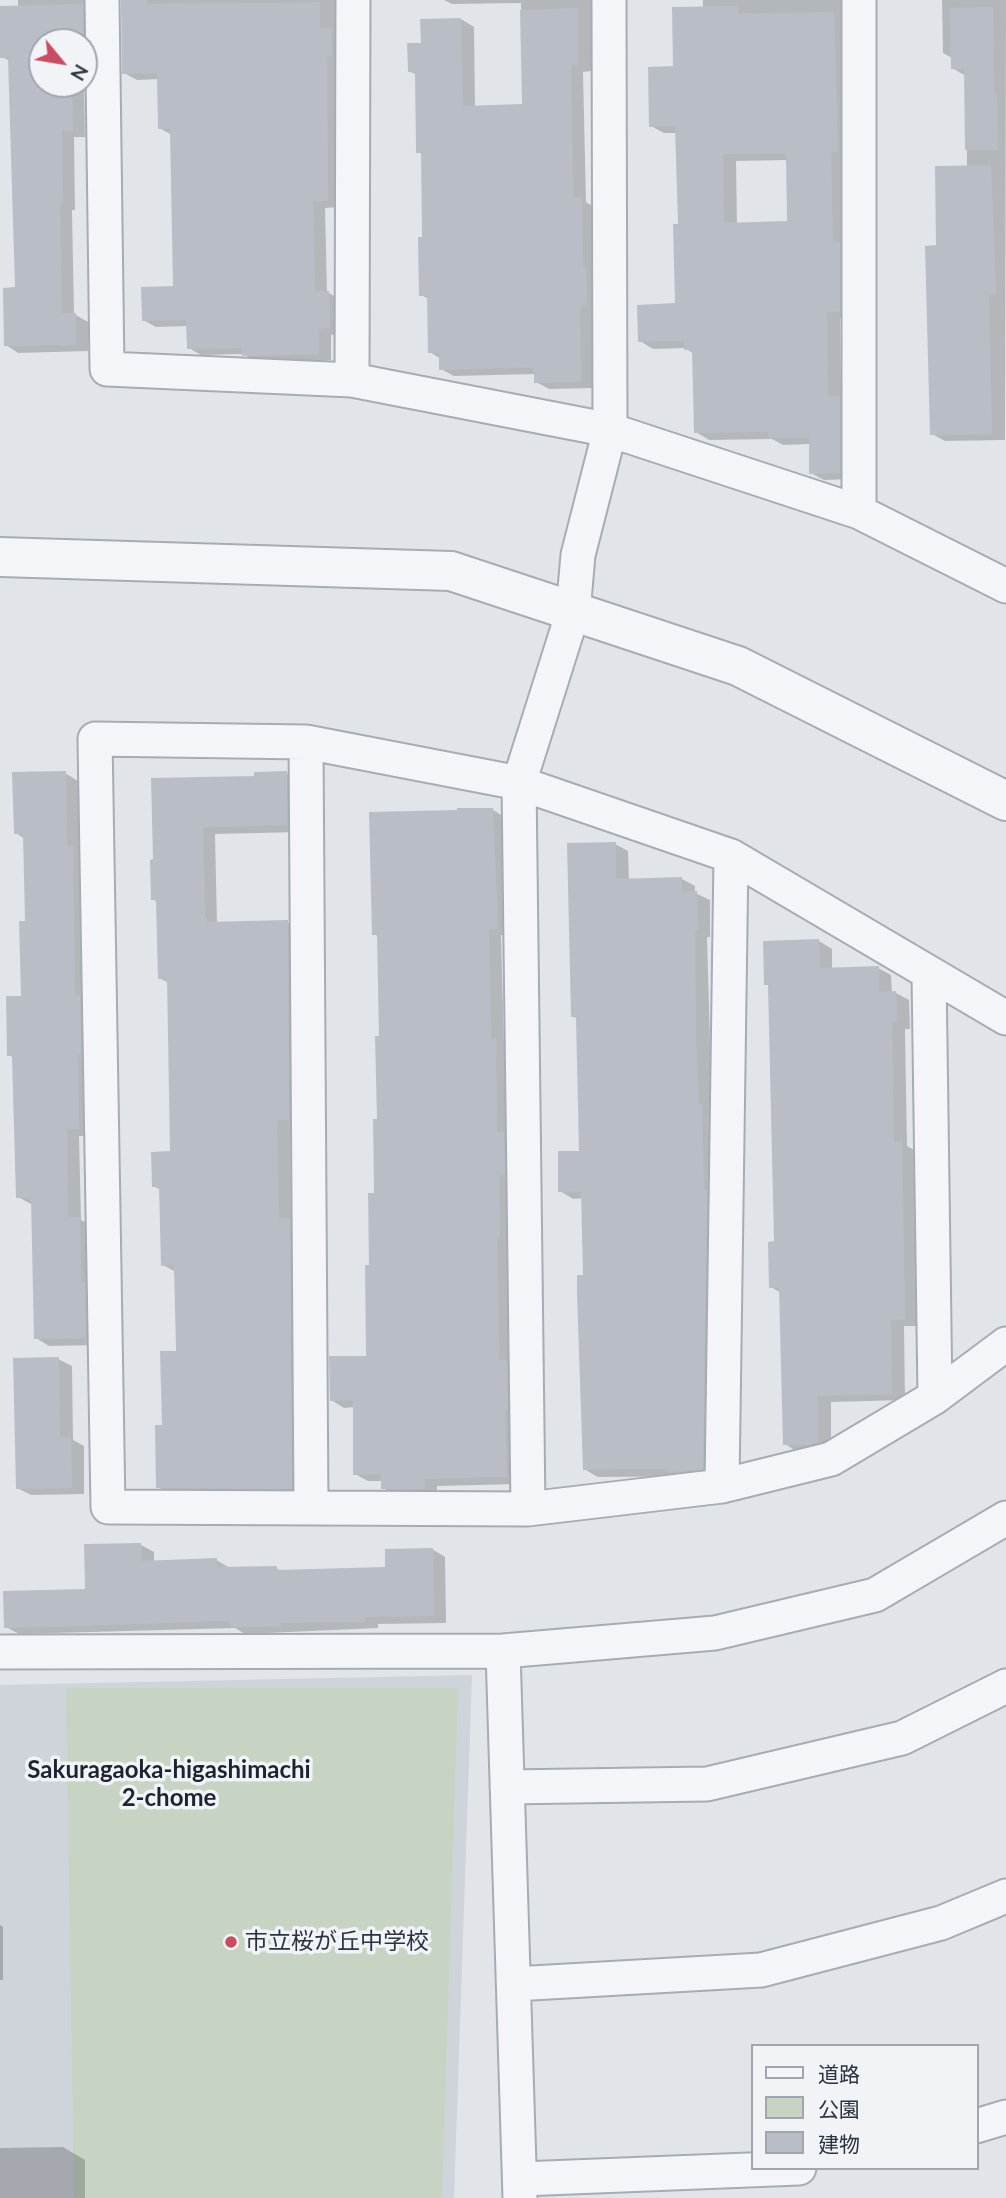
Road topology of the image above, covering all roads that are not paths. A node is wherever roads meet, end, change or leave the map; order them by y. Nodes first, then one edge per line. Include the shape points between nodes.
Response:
1 (103, 0) edge
2 (353, 0) edge
3 (609, 0) edge
4 (859, 0) edge
5 (352, 380) junction
6 (610, 430) junction
7 (859, 512) junction
8 (0, 556) edge
9 (1006, 586) edge
10 (573, 612) junction
11 (306, 742) junction
12 (519, 783) junction
13 (1006, 801) edge
14 (731, 856) junction
15 (929, 972) junction
16 (1006, 1018) edge
17 (1006, 1344) edge
18 (935, 1397) junction
19 (722, 1486) junction
20 (311, 1508) junction
21 (528, 1509) junction
22 (1006, 1518) edge
23 (503, 1651) junction
24 (0, 1653) edge
25 (1006, 1686) edge
26 (507, 1787) junction
27 (1006, 1896) edge
28 (514, 1984) junction
29 (771, 2170) edge
30 (520, 2188) edge

1 - 5 street via 107,369
2 - 5 street
3 - 6 street
4 - 7 street
5 - 6 street
6 - 7 street
6 - 10 street via 578,555
7 - 9 street
8 - 10 street via 451,571
10 - 12 street
10 - 13 street via 738,667
11 - 12 street
11 - 20 street
11 - 20 street via 95,739 108,1507
12 - 14 street
12 - 21 street
14 - 15 street
14 - 19 street
15 - 16 street
15 - 18 street
17 - 18 street
18 - 19 street via 831,1459
19 - 21 street
20 - 21 street
22 - 23 street via 875,1595 715,1633
23 - 24 street
23 - 26 street
25 - 26 street via 902,1738 707,1784
26 - 28 street
27 - 28 street via 941,1923 761,1970
28 - 30 street
29 - 30 street

